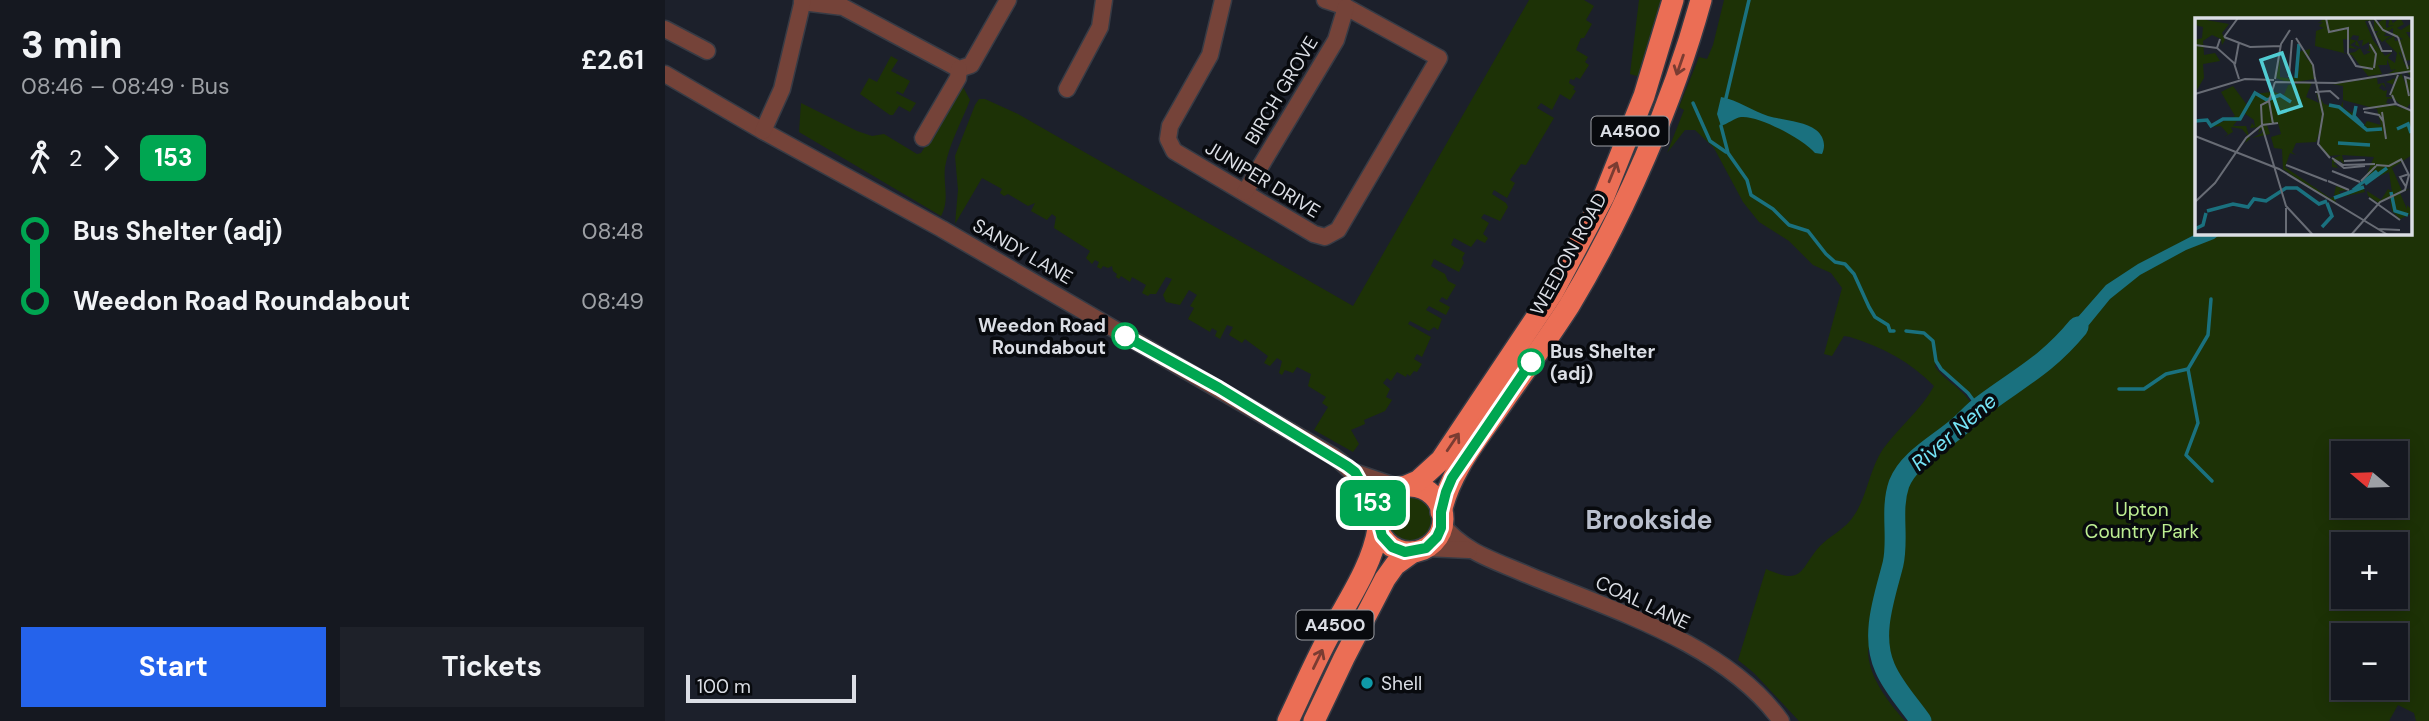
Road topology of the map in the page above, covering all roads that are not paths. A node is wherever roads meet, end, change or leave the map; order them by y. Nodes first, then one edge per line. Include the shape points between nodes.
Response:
1 (1008, 0) edge
2 (1104, 0) edge
3 (1223, 0) edge
4 (1325, 0) edge
5 (1673, 0) edge
6 (1701, 0) edge
7 (803, 1) edge
8 (1346, 8) junction
9 (665, 29) edge
10 (707, 51) dead end
11 (959, 69) junction
12 (665, 74) edge
13 (1067, 89) dead end
14 (763, 131) junction
15 (923, 138) dead end
16 (1245, 192) junction
17 (1355, 472) junction
18 (1403, 487) junction
19 (1441, 518) junction
20 (1378, 523) junction
21 (1419, 550) junction
22 (1469, 550) junction
23 (1288, 721) edge
24 (1314, 721) edge
25 (1781, 721) edge

1 - 11 street via 971,65
2 - 13 street via 1100,27
3 - 16 street, JUNIPER DRIVE via 1210,55 1170,125 1168,139 1174,151
4 - 8 street
18 -> 5 highway, WEEDON ROAD / A4500 via 1418,481 1441,460 1552,294 1604,196 1644,96
6 -> 19 highway, WEEDON ROAD / A4500 via 1669,97 1619,212 1569,305 1452,478
7 - 11 street via 843,6
7 - 14 street via 782,89
8 - 16 street, BIRCH GROVE via 1336,40
8 - 16 street, JUNIPER DRIVE via 1439,58 1338,230 1325,237 1314,234
9 - 10 street
11 - 15 street
12 - 14 street, SANDY LANE
14 - 17 street, SANDY LANE via 1209,382
17 - 18 street
17 - 20 street
18 - 19 highway via 1426,491 1435,499
18 - 20 highway via 1381,503
19 - 21 highway via 1437,537
19 - 22 street, COAL LANE via 1448,533
20 - 21 highway via 1392,547 1405,552
23 -> 20 highway, A4500 via 1376,545
21 - 22 street, COAL LANE
21 - 24 highway, A4500 via 1395,565 1385,579
22 - 25 street, COAL LANE via 1657,629 1705,655 1752,688

